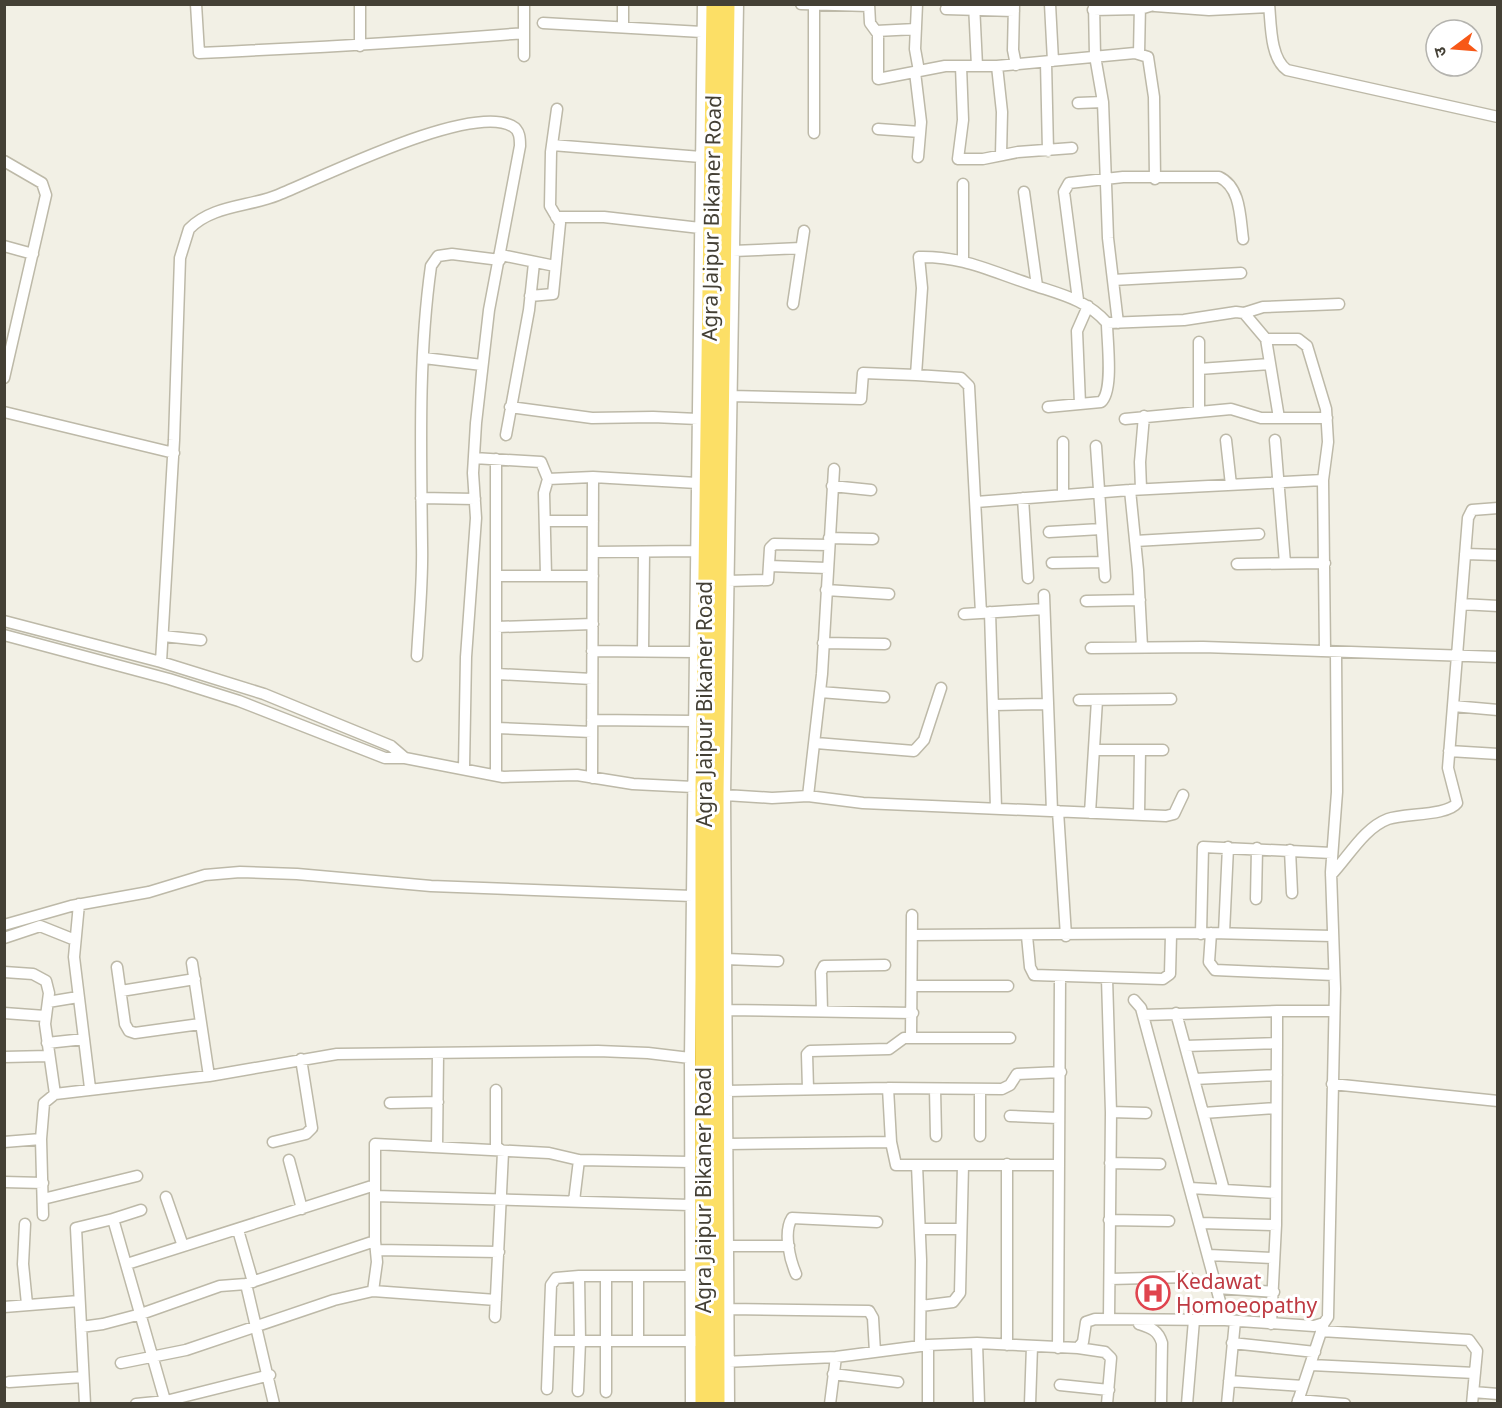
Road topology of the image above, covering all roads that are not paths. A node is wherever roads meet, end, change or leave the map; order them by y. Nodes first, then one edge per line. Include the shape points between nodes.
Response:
1 (196, 4) edge
2 (360, 4) edge
3 (524, 4) edge
4 (623, 4) edge
5 (703, 4) edge
6 (714, 4) edge
7 (727, 4) edge
8 (738, 4) edge
9 (801, 4) edge
10 (917, 4) edge
11 (1050, 4) edge
12 (814, 5) edge
13 (869, 5) edge
14 (1156, 5) edge
15 (1269, 6) edge
16 (974, 7) edge
17 (1094, 7) edge
18 (1140, 7) edge
19 (1014, 8) edge
20 (946, 9) dead end
21 (543, 23) dead end
22 (623, 27) junction
23 (916, 29) junction
24 (876, 31) junction
25 (702, 32) junction
26 (524, 33) junction
27 (360, 46) junction
28 (1139, 54) junction
29 (524, 56) dead end
30 (1095, 56) junction
31 (1050, 61) junction
32 (1016, 65) junction
33 (961, 66) junction
34 (977, 66) junction
35 (997, 66) junction
36 (917, 71) junction
37 (1103, 102) junction
38 (1078, 103) dead end
39 (557, 109) dead end
40 (1497, 117) edge
41 (878, 129) dead end
42 (920, 132) junction
43 (814, 133) dead end
44 (552, 145) junction
45 (1072, 148) dead end
46 (1048, 151) junction
47 (1001, 155) junction
48 (701, 157) junction
49 (918, 157) dead end
50 (4, 161) edge
51 (1155, 178) junction
52 (1107, 179) junction
53 (963, 184) dead end
54 (1024, 192) dead end
55 (556, 217) junction
56 (700, 228) junction
57 (804, 231) dead end
58 (1243, 239) dead end
59 (4, 246) edge
60 (801, 248) junction
61 (733, 251) junction
62 (33, 254) junction
63 (500, 257) junction
64 (963, 260) junction
65 (534, 263) junction
66 (555, 266) junction
67 (1241, 273) dead end
68 (1113, 280) junction
69 (1037, 286) junction
70 (530, 296) junction
71 (1083, 303) junction
72 (793, 304) dead end
73 (1339, 304) dead end
74 (1244, 313) junction
75 (1112, 323) junction
76 (1266, 339) junction
77 (1198, 342) dead end
78 (424, 358) junction
79 (1270, 364) junction
80 (482, 365) junction
81 (1199, 369) junction
82 (916, 375) junction
83 (4, 378) edge
84 (730, 396) junction
85 (1080, 404) junction
86 (510, 407) junction
87 (1048, 407) dead end
88 (4, 412) edge
89 (1199, 412) junction
90 (1144, 416) junction
91 (1279, 418) junction
92 (1327, 418) junction
93 (698, 419) junction
94 (1125, 419) dead end
95 (506, 435) dead end
96 (1226, 440) dead end
97 (1275, 440) dead end
98 (1063, 442) dead end
99 (1096, 446) dead end
100 (174, 453) junction
101 (474, 458) junction
102 (496, 459) junction
103 (834, 469) dead end
104 (593, 477) junction
105 (548, 479) junction
106 (1323, 480) junction
107 (1278, 482) junction
108 (697, 483) junction
109 (1231, 485) junction
110 (832, 486) junction
111 (871, 490) dead end
112 (1135, 490) junction
113 (1098, 492) junction
114 (1063, 495) junction
115 (421, 498) junction
116 (1023, 498) junction
117 (474, 499) junction
118 (976, 502) junction
119 (1497, 508) edge
120 (593, 520) junction
121 (545, 521) junction
122 (1101, 529) junction
123 (1049, 532) dead end
124 (1259, 534) dead end
125 (873, 539) dead end
126 (829, 541) junction
127 (1135, 541) junction
128 (696, 551) junction
129 (593, 552) junction
130 (644, 552) junction
131 (1465, 554) junction
132 (1497, 555) edge
133 (1104, 562) junction
134 (1285, 562) junction
135 (1053, 563) dead end
136 (1325, 563) junction
137 (1237, 564) dead end
138 (770, 566) junction
139 (827, 568) junction
140 (546, 575) junction
141 (497, 576) junction
142 (593, 576) junction
143 (1105, 577) dead end
144 (1028, 578) dead end
145 (728, 581) junction
146 (826, 590) junction
147 (889, 594) dead end
148 (1044, 595) dead end
149 (1140, 600) junction
150 (1086, 602) dead end
151 (1461, 604) junction
152 (1497, 606) edge
153 (1044, 609) junction
154 (986, 612) junction
155 (964, 614) dead end
156 (4, 621) edge
157 (593, 624) junction
158 (497, 627) junction
159 (4, 635) edge
160 (163, 636) junction
161 (201, 640) dead end
162 (823, 643) junction
163 (885, 644) dead end
164 (1142, 647) junction
165 (1091, 648) dead end
166 (592, 651) junction
167 (643, 651) junction
168 (695, 651) junction
169 (1330, 651) junction
170 (1457, 655) junction
171 (417, 656) dead end
172 (1497, 657) edge
173 (161, 662) junction
174 (496, 674) junction
175 (218, 679) junction
176 (592, 679) junction
177 (941, 688) dead end
178 (820, 692) junction
179 (213, 693) junction
180 (884, 696) dead end
181 (1171, 699) dead end
182 (1079, 700) dead end
183 (1097, 700) junction
184 (1047, 704) junction
185 (993, 705) junction
186 (1453, 706) junction
187 (1497, 710) edge
188 (592, 720) junction
189 (694, 721) junction
190 (496, 728) junction
191 (592, 732) junction
192 (816, 742) junction
193 (1094, 750) junction
194 (1140, 750) junction
195 (1163, 750) dead end
196 (1449, 752) junction
197 (1497, 754) edge
198 (405, 758) junction
199 (464, 768) junction
200 (496, 775) junction
201 (592, 778) junction
202 (693, 787) junction
203 (725, 795) junction
204 (1183, 795) dead end
205 (808, 796) junction
206 (996, 808) junction
207 (1055, 811) junction
208 (1090, 813) junction
209 (1139, 815) junction
210 (1228, 847) junction
211 (1257, 848) junction
212 (1290, 850) junction
213 (1332, 853) junction
214 (1331, 875) junction
215 (1292, 893) dead end
216 (692, 896) junction
217 (1256, 899) dead end
218 (79, 904) junction
219 (912, 915) dead end
220 (4, 925) edge
221 (1206, 933) junction
222 (1224, 933) junction
223 (1171, 935) junction
224 (913, 936) junction
225 (1027, 936) junction
226 (1066, 936) junction
227 (1332, 936) junction
228 (4, 938) edge
229 (75, 940) junction
230 (726, 959) junction
231 (778, 962) dead end
232 (192, 963) dead end
233 (885, 965) dead end
234 (117, 968) dead end
235 (4, 972) edge
236 (1334, 975) junction
237 (1060, 977) junction
238 (1107, 978) junction
239 (195, 980) junction
240 (913, 986) junction
241 (1008, 986) dead end
242 (121, 991) junction
243 (78, 998) junction
244 (1134, 1000) dead end
245 (48, 1002) junction
246 (726, 1010) junction
247 (822, 1011) junction
248 (1277, 1011) junction
249 (1334, 1011) junction
250 (4, 1013) edge
251 (913, 1013) junction
252 (1176, 1013) junction
253 (1143, 1015) junction
254 (45, 1016) junction
255 (200, 1024) junction
256 (911, 1037) junction
257 (1010, 1038) dead end
258 (84, 1039) junction
259 (47, 1043) junction
260 (1277, 1043) junction
261 (1185, 1046) junction
262 (438, 1054) junction
263 (49, 1056) junction
264 (4, 1057) edge
265 (690, 1058) junction
266 (301, 1059) junction
267 (1061, 1072) junction
268 (1277, 1075) junction
269 (209, 1076) junction
270 (1194, 1079) junction
271 (1332, 1084) junction
272 (90, 1088) junction
273 (888, 1088) junction
274 (808, 1089) junction
275 (935, 1089) junction
276 (980, 1089) junction
277 (496, 1090) dead end
278 (727, 1091) junction
279 (56, 1094) junction
280 (1497, 1101) edge
281 (438, 1102) junction
282 (390, 1103) dead end
283 (1276, 1108) junction
284 (1111, 1112) junction
285 (1146, 1113) dead end
286 (1203, 1113) junction
287 (1010, 1116) dead end
288 (1058, 1118) junction
289 (936, 1136) dead end
290 (980, 1137) dead end
291 (41, 1139) junction
292 (4, 1142) edge
293 (273, 1142) dead end
294 (891, 1142) junction
295 (727, 1144) junction
296 (437, 1147) junction
297 (503, 1152) junction
298 (289, 1160) dead end
299 (579, 1160) junction
300 (690, 1162) junction
301 (1110, 1163) junction
302 (1007, 1164) junction
303 (1160, 1164) dead end
304 (917, 1165) junction
305 (963, 1165) junction
306 (1058, 1165) junction
307 (137, 1176) dead end
308 (4, 1182) edge
309 (43, 1183) junction
310 (1190, 1188) junction
311 (375, 1190) junction
312 (1224, 1190) junction
313 (1276, 1193) junction
314 (166, 1197) dead end
315 (500, 1199) junction
316 (43, 1200) junction
317 (574, 1201) junction
318 (690, 1205) junction
319 (302, 1209) junction
320 (141, 1210) dead end
321 (44, 1215) dead end
322 (113, 1219) junction
323 (1109, 1220) junction
324 (1168, 1221) dead end
325 (877, 1222) dead end
326 (1200, 1223) junction
327 (25, 1224) dead end
328 (1276, 1226) junction
329 (961, 1229) junction
330 (238, 1230) junction
331 (920, 1230) junction
332 (375, 1245) junction
333 (183, 1246) junction
334 (728, 1246) junction
335 (789, 1246) junction
336 (499, 1252) junction
337 (1209, 1255) junction
338 (1274, 1258) junction
339 (127, 1264) junction
340 (796, 1274) dead end
341 (579, 1276) junction
342 (606, 1276) junction
343 (639, 1276) junction
344 (690, 1276) junction
345 (1188, 1277) dead end
346 (1110, 1279) junction
347 (250, 1283) junction
348 (1217, 1288) junction
349 (373, 1291) junction
350 (1274, 1292) junction
351 (496, 1299) junction
352 (79, 1301) junction
353 (27, 1304) junction
354 (921, 1306) junction
355 (4, 1307) edge
356 (728, 1309) junction
357 (141, 1314) junction
358 (495, 1317) dead end
359 (1108, 1319) junction
360 (1129, 1320) junction
361 (1194, 1320) junction
362 (1230, 1321) junction
363 (1271, 1324) junction
364 (81, 1326) junction
365 (256, 1326) junction
366 (1322, 1327) junction
367 (606, 1340) junction
368 (638, 1340) junction
369 (549, 1341) junction
370 (579, 1341) junction
371 (696, 1341) junction
372 (977, 1343) junction
373 (1232, 1343) junction
374 (924, 1345) junction
375 (1007, 1345) junction
376 (1032, 1346) junction
377 (1058, 1348) junction
378 (1078, 1348) junction
379 (875, 1352) junction
380 (1315, 1352) junction
381 (153, 1356) junction
382 (836, 1357) junction
383 (716, 1361) junction
384 (121, 1363) dead end
385 (1311, 1365) junction
386 (1475, 1372) junction
387 (833, 1374) junction
388 (270, 1375) junction
389 (83, 1377) junction
390 (1229, 1381) junction
391 (9, 1382) dead end
392 (898, 1382) dead end
393 (1060, 1385) dead end
394 (1304, 1386) junction
395 (547, 1389) dead end
396 (1109, 1390) junction
397 (578, 1391) dead end
398 (606, 1392) dead end
399 (1497, 1394) edge
400 (1473, 1398) edge
401 (166, 1402) edge
402 (1298, 1402) edge
403 (85, 1404) edge
404 (136, 1404) edge
405 (274, 1404) edge
406 (691, 1404) edge
407 (703, 1404) edge
408 (717, 1404) edge
409 (729, 1404) edge
410 (830, 1404) edge
411 (928, 1404) edge
412 (979, 1404) edge
413 (1030, 1404) edge
414 (1107, 1404) edge
415 (1161, 1404) edge
416 (1187, 1404) edge
417 (1227, 1404) edge
418 (1345, 1404) edge

1 - 27 street via 199,53
2 - 27 street
3 - 26 street
4 - 22 street
5 - 25 street
6 - 371 highway, Agra Jaipur Bikaner Road
7 - 383 highway, Agra Jaipur Bikaner Road via 716,795
8 - 61 street
9 - 12 street
10 - 23 street
11 - 31 street
12 - 13 street
12 - 43 street
13 - 24 street via 870,22
14 - 15 street via 1209,10
14 - 18 street
15 - 40 street via 1275,51 1287,70
16 - 19 street
16 - 20 street
16 - 34 street
17 - 18 street
17 - 30 street
18 - 28 street
19 - 32 street
21 - 22 street
22 - 25 street
23 - 24 street
23 - 36 street
24 - 36 street via 880,52 878,78
25 - 48 street
26 - 27 street
26 - 29 street
28 - 30 street
28 - 51 street via 1148,57 1152,73
30 - 31 street
30 - 37 street
31 - 32 street
31 - 46 street
32 - 35 street
33 - 34 street
33 - 36 street
33 - 47 street via 963,120 958,159
34 - 35 street
35 - 47 street
36 - 42 street
37 - 38 street
37 - 52 street
39 - 44 street
41 - 42 street
42 - 49 street
44 - 48 street
44 - 55 street via 550,206
45 - 46 street
46 - 47 street
48 - 56 street
50 - 62 street via 45,188
51 - 52 street
51 - 58 street via 1203,175 1227,180 1237,201
52 - 68 street
52 - 71 street via 1078,180 1065,186
53 - 64 street
54 - 69 street
55 - 56 street via 604,217
55 - 66 street via 560,223
56 - 93 street
57 - 60 street
59 - 62 street
60 - 61 street
60 - 72 street
61 - 84 street
62 - 83 street
63 - 65 street
63 - 78 street via 452,254 438,256 432,262
63 - 80 street
63 - 100 street via 520,138 512,126 492,121 464,124 409,141 280,195 237,205 199,221 189,229 181,252
64 - 69 street
64 - 82 street via 919,256 922,288
65 - 66 street
65 - 70 street
66 - 70 street via 553,294
67 - 68 street
68 - 75 street
69 - 71 street
70 - 86 street
71 - 75 street
71 - 85 street via 1077,331
73 - 74 street via 1263,307
74 - 75 street
74 - 76 street
75 - 85 street via 1106,398
76 - 79 street
76 - 92 street via 1298,339 1307,346
77 - 81 street
78 - 80 street
78 - 115 street
79 - 81 street
79 - 91 street
80 - 101 street
81 - 89 street
82 - 84 street via 863,373 861,399
82 - 118 street via 961,378 969,386
84 - 145 street
85 - 87 street
86 - 93 street via 592,418
86 - 95 street
88 - 100 street
89 - 90 street
89 - 91 street via 1231,410
90 - 94 street
90 - 112 street
91 - 92 street
92 - 106 street
93 - 108 street
96 - 109 street
97 - 107 street
98 - 114 street
99 - 113 street
100 - 160 street
101 - 102 street
101 - 117 street
102 - 105 street via 541,462
102 - 141 street
103 - 110 street
104 - 105 street
104 - 108 street
104 - 120 street
105 - 121 street
106 - 107 street
106 - 136 street
107 - 109 street
107 - 134 street
108 - 128 street
109 - 112 street
110 - 111 street
110 - 126 street
112 - 113 street
112 - 127 street
113 - 114 street
113 - 122 street
114 - 116 street
115 - 117 street
115 - 171 street
116 - 118 street
116 - 144 street
117 - 199 street
118 - 154 street
119 - 131 street via 1479,508 1469,513
120 - 121 street
120 - 129 street
121 - 140 street
122 - 123 street
122 - 133 street
124 - 127 street
125 - 126 street
126 - 138 street via 774,544 770,548
126 - 139 street
127 - 149 street
128 - 130 street
128 - 168 street
129 - 130 street
129 - 142 street
130 - 167 street
131 - 132 street
131 - 151 street
133 - 135 street
133 - 143 street
134 - 136 street
134 - 137 street
136 - 169 street
138 - 139 street
138 - 145 street via 766,581
139 - 146 street
140 - 141 street
140 - 142 street
141 - 158 street
142 - 157 street
145 - 203 street
146 - 147 street
146 - 162 street
148 - 153 street
149 - 150 street
149 - 164 street
151 - 152 street
151 - 170 street
153 - 154 street
153 - 184 street
154 - 155 street
154 - 185 street
156 - 173 street
157 - 158 street
157 - 166 street
158 - 174 street
159 - 179 street
160 - 161 street
160 - 173 street
162 - 163 street
162 - 178 street
164 - 165 street
164 - 169 street
166 - 167 street
166 - 176 street
167 - 168 street
168 - 189 street
169 - 170 street
169 - 213 street via 1337,792
170 - 172 street
170 - 186 street
173 - 175 street
174 - 176 street
174 - 190 street
175 - 179 street
175 - 198 street via 391,746
176 - 188 street
177 - 192 street via 924,740 914,751
178 - 180 street
178 - 192 street
179 - 198 street via 385,758
181 - 183 street
182 - 183 street
183 - 193 street
184 - 185 street
184 - 207 street
185 - 206 street
186 - 187 street
186 - 196 street
188 - 189 street
188 - 191 street
189 - 202 street
190 - 191 street
190 - 200 street
191 - 201 street
192 - 205 street
193 - 194 street
193 - 208 street
194 - 195 street
194 - 209 street
196 - 197 street
196 - 214 street via 1448,777 1457,799 1455,806 1389,819 1370,829
198 - 199 street
199 - 200 street
200 - 201 street
201 - 202 street
202 - 216 street
203 - 205 street
203 - 230 street
204 - 209 street via 1174,814
205 - 206 street via 863,803
206 - 207 street
207 - 208 street
207 - 226 street
208 - 209 street
210 - 211 street
210 - 221 street via 1201,849
210 - 222 street
211 - 212 street
211 - 217 street
212 - 213 street
212 - 215 street
213 - 214 street
214 - 227 street
216 - 218 street via 431,886 260,872 205,875 132,896
216 - 265 street
218 - 220 street
218 - 229 street
219 - 224 street
221 - 222 street
221 - 223 street
221 - 236 street via 1209,962 1215,970
222 - 227 street
223 - 226 street
223 - 238 street via 1168,976
224 - 225 street
224 - 240 street
225 - 226 street
225 - 237 street via 1032,972 1037,976
227 - 236 street
228 - 229 street via 40,926
229 - 243 street
230 - 231 street
230 - 246 street
232 - 239 street
233 - 247 street via 824,966
234 - 242 street
235 - 245 street via 43,977
236 - 249 street
237 - 238 street
237 - 267 street
238 - 284 street
239 - 242 street
239 - 255 street
240 - 241 street
240 - 251 street
242 - 255 street via 129,1031
243 - 245 street
243 - 258 street
244 - 253 street via 1140,1004
245 - 254 street
246 - 247 street
246 - 278 street
247 - 251 street
248 - 249 street
248 - 252 street
248 - 260 street
249 - 271 street
250 - 254 street
251 - 256 street
252 - 253 street
252 - 261 street
253 - 310 street
254 - 259 street
255 - 269 street
256 - 257 street
256 - 274 street via 899,1039 889,1049 808,1051
258 - 259 street
258 - 272 street
259 - 263 street
260 - 261 street
260 - 268 street
261 - 270 street
262 - 265 street via 598,1051
262 - 266 street via 337,1054
262 - 281 street
263 - 264 street
263 - 279 street
265 - 300 street
266 - 269 street
266 - 293 street via 312,1128 306,1134
267 - 276 street via 1021,1072 1005,1089
267 - 288 street
268 - 270 street
268 - 283 street
269 - 272 street
270 - 286 street
271 - 280 street
271 - 366 street via 1330,1309
272 - 279 street
273 - 274 street
273 - 275 street
273 - 294 street
274 - 278 street
275 - 276 street
275 - 289 street
276 - 290 street
277 - 297 street via 496,1146
278 - 295 street
279 - 291 street via 45,1103
281 - 282 street
281 - 296 street
283 - 286 street
283 - 313 street
284 - 285 street
284 - 301 street
286 - 312 street
287 - 288 street
288 - 306 street
291 - 292 street
291 - 309 street
294 - 295 street
294 - 304 street via 896,1165
295 - 334 street
296 - 297 street
296 - 311 street via 375,1144
297 - 299 street via 549,1153
297 - 315 street
298 - 319 street
299 - 300 street
299 - 317 street
300 - 318 street
301 - 303 street
301 - 323 street
302 - 305 street
302 - 306 street
302 - 375 street
304 - 305 street
304 - 331 street
305 - 329 street
306 - 377 street
307 - 316 street
308 - 309 street
309 - 316 street
310 - 312 street
310 - 326 street
311 - 315 street
311 - 319 street
311 - 332 street
312 - 313 street
313 - 328 street
314 - 333 street
315 - 317 street
315 - 336 street
316 - 321 street
317 - 318 street
318 - 344 street
319 - 330 street
320 - 322 street
322 - 339 street
322 - 352 street via 76,1227
323 - 324 street
323 - 346 street
325 - 335 street via 795,1218 789,1224
326 - 328 street
326 - 337 street
327 - 353 street
328 - 338 street
329 - 331 street
329 - 354 street via 958,1299
330 - 333 street
330 - 347 street
331 - 354 street
332 - 336 street
332 - 347 street
332 - 349 street
333 - 339 street
334 - 335 street
334 - 356 street
335 - 340 street
336 - 351 street
337 - 338 street
337 - 348 street
338 - 350 street
339 - 357 street
341 - 342 street
341 - 369 street via 553,1281
341 - 370 street
342 - 343 street
342 - 367 street
343 - 344 street
343 - 368 street
344 - 371 street
345 - 346 street
346 - 359 street
347 - 357 street via 219,1286
347 - 365 street
348 - 350 street
348 - 362 street
349 - 351 street
349 - 365 street
350 - 363 street
351 - 358 street
352 - 353 street
352 - 364 street
353 - 355 street
354 - 374 street
356 - 379 street via 869,1311
356 - 383 street
357 - 364 street
357 - 381 street
359 - 360 street
359 - 378 street via 1086,1322 1083,1342
360 - 361 street
360 - 415 street via 1159,1334 1163,1353
361 - 362 street
361 - 416 street
362 - 363 street
362 - 373 street
363 - 366 street
364 - 389 street
365 - 381 street via 214,1342
365 - 388 street
366 - 380 street
366 - 386 street via 1469,1340 1477,1351
367 - 368 street
367 - 370 street
367 - 398 street
368 - 371 street
369 - 370 street
369 - 395 street
370 - 397 street
371 - 383 highway, Agra Jaipur Bikaner Road
371 - 406 street
372 - 374 street
372 - 375 street
372 - 412 street
373 - 380 street
373 - 390 street
374 - 379 street
374 - 411 street
375 - 376 street
376 - 377 street
376 - 413 street
377 - 378 street
378 - 396 street via 1109,1355
379 - 382 street
380 - 385 street
381 - 384 street
381 - 401 street
382 - 383 street
382 - 387 street
383 - 407 highway, Agra Jaipur Bikaner Road
383 - 408 highway, Agra Jaipur Bikaner Road
383 - 409 street
385 - 386 street
385 - 394 street
386 - 400 street
387 - 392 street
387 - 410 street
388 - 401 street
388 - 405 street
389 - 391 street
389 - 403 street
390 - 394 street
390 - 417 street
393 - 396 street
394 - 402 street
396 - 414 street
399 - 400 street
401 - 404 street
402 - 418 street

